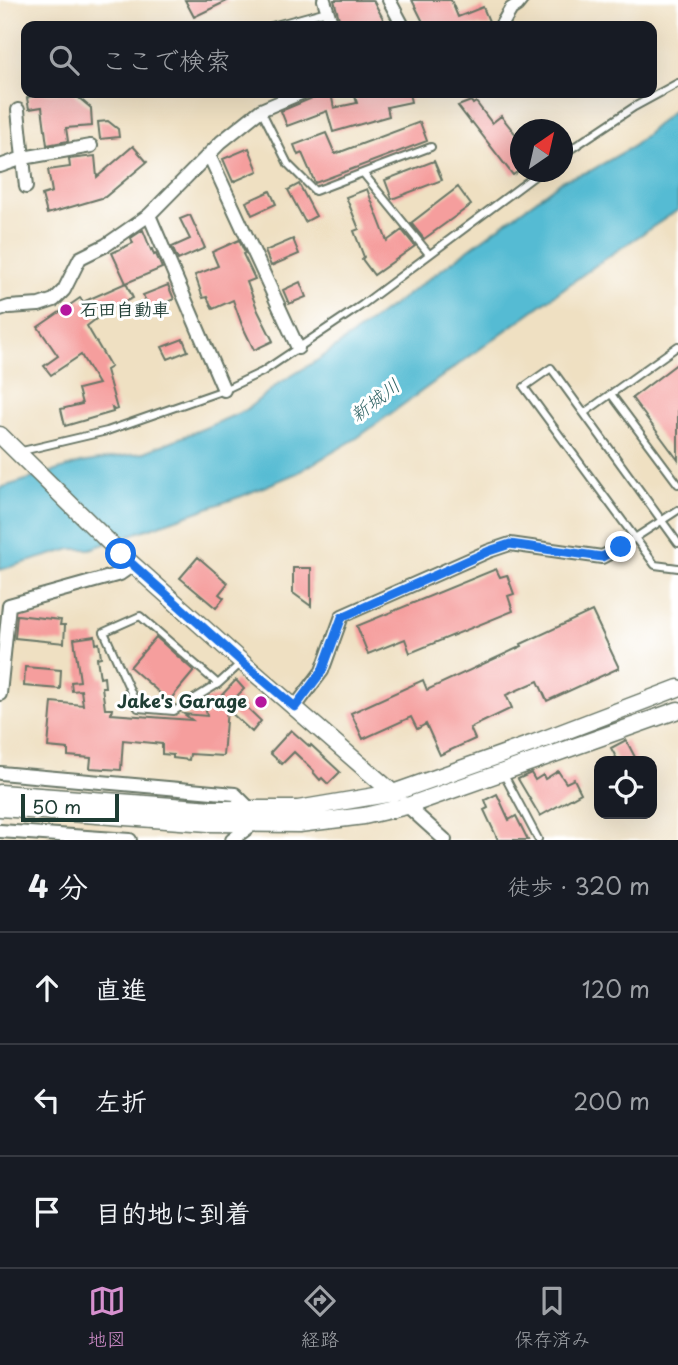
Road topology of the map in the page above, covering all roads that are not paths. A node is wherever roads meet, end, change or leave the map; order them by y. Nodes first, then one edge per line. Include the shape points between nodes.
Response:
1 (389, 0) edge
2 (513, 3) edge
3 (326, 5) edge
4 (285, 21) edge
5 (400, 21) edge
6 (504, 21) edge
7 (678, 83) edge
8 (657, 94) edge
9 (289, 98) edge
10 (650, 98) edge
11 (18, 110) dead end
12 (261, 110) junction
13 (91, 146) dead end
14 (432, 148) dead end
15 (573, 148) edge
16 (209, 155) junction
17 (23, 158) junction
18 (0, 166) edge
19 (363, 173) junction
20 (526, 182) edge
21 (26, 187) dead end
22 (149, 215) junction
23 (429, 254) junction
24 (0, 310) edge
25 (678, 346) edge
26 (298, 348) junction
27 (224, 390) junction
28 (611, 394) junction
29 (584, 413) junction
30 (0, 435) edge
31 (20, 454) junction
32 (678, 484) edge
33 (678, 510) edge
34 (662, 520) junction
35 (636, 538) junction
36 (678, 543) edge
37 (621, 547) joint
38 (127, 559) junction
39 (678, 568) edge
40 (242, 662) junction
41 (218, 684) junction
42 (678, 688) edge
43 (0, 694) edge
44 (295, 707) junction
45 (678, 710) edge
46 (502, 771) junction
47 (0, 774) edge
48 (0, 793) edge
49 (393, 793) junction
50 (407, 806) junction
51 (0, 808) edge
52 (252, 816) junction
53 (0, 831) edge
54 (67, 838) edge
55 (538, 839) edge
56 (130, 840) edge
57 (232, 840) edge
58 (445, 840) edge

1 - 5 street
2 - 6 street
3 - 4 lane
7 - 8 lane
9 - 12 street
10 - 15 lane
11 - 17 street
12 - 16 street
12 - 19 lane via 288,164 315,191
13 - 17 street
14 - 19 lane
16 - 22 street
16 - 26 street
17 - 18 street
17 - 21 street
19 - 23 lane
20 - 23 lane
22 - 24 street via 80,258 54,300
22 - 27 street
23 - 26 lane
25 - 28 lane
26 - 27 lane
27 - 31 lane via 107,431
28 - 29 lane
28 - 32 lane
29 - 34 lane
29 - 35 lane via 551,368 524,387
30 - 31 street
31 - 38 street
33 - 34 lane
34 - 35 lane
34 - 36 lane
35 - 37 lane
35 - 39 lane via 655,565
37 - 44 street via 602,557 510,544 342,617 322,671
38 - 40 street
38 - 43 street via 120,573 9,606
40 - 41 lane
40 - 44 street
41 - 41 lane via 140,616 104,632 138,708 174,711
42 - 49 street
44 - 49 street
45 - 46 street
46 - 50 street
46 - 55 lane
47 - 52 street via 235,794
48 - 52 street
49 - 50 street
49 - 52 street
50 - 52 street via 299,824
50 - 58 street
51 - 52 street via 208,823
52 - 57 street
53 - 54 street
54 - 56 street

